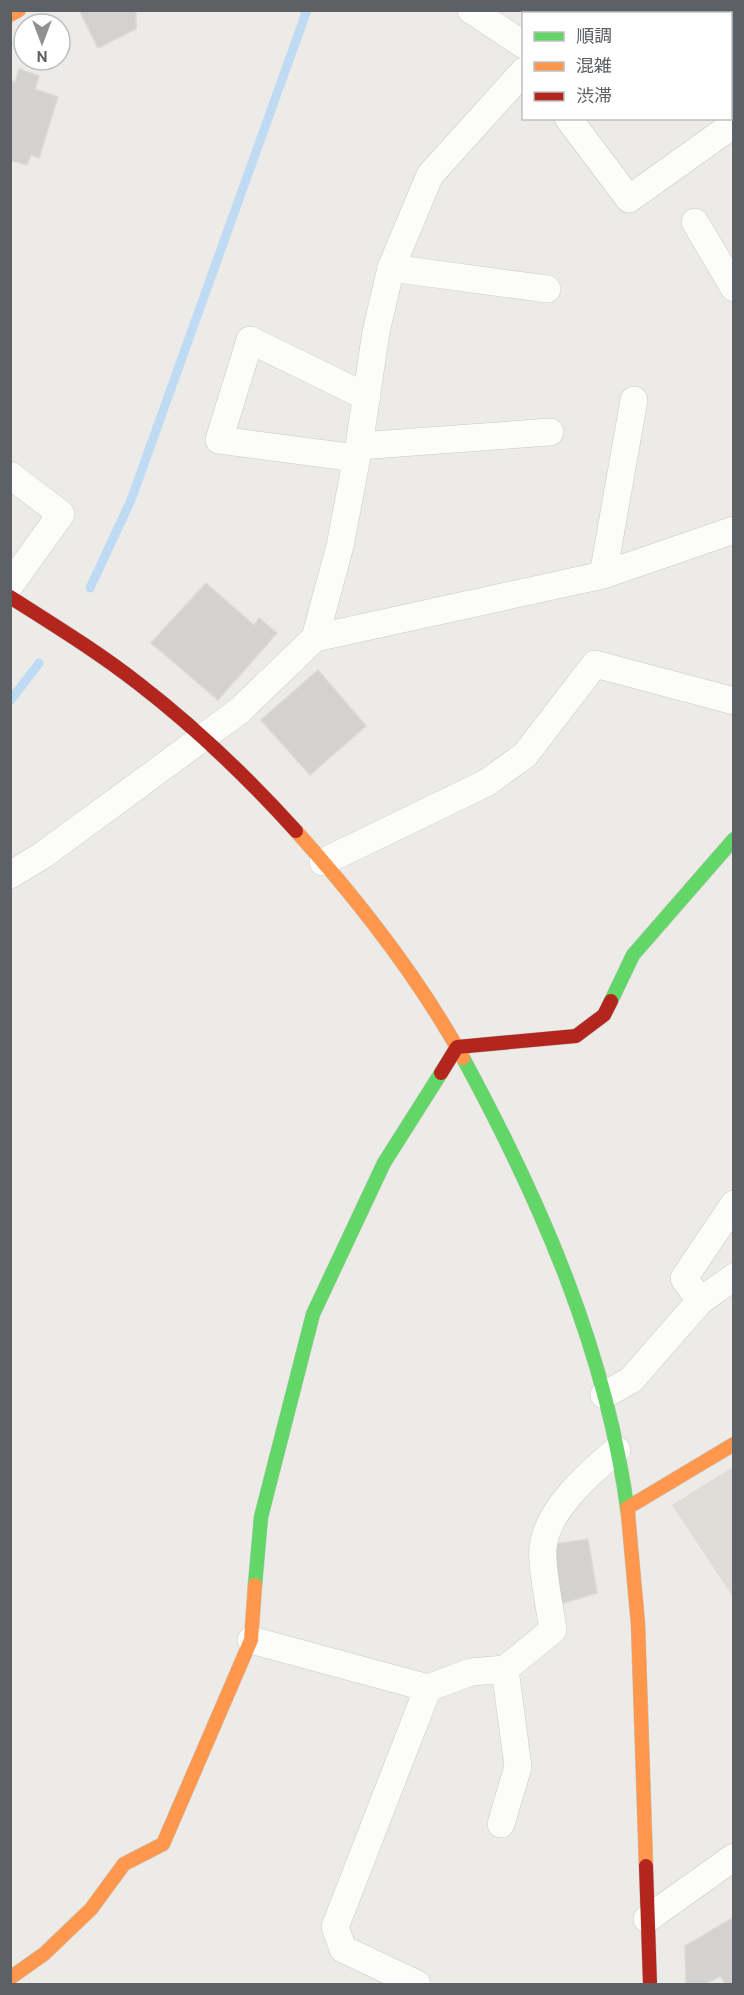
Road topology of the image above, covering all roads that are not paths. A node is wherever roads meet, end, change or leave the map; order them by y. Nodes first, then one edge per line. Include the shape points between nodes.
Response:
1 (19, 10) edge
2 (471, 10) edge
3 (10, 15) edge
4 (522, 44) edge
5 (522, 73) edge
6 (569, 120) edge
7 (734, 124) edge
8 (695, 222) dead end
9 (391, 268) junction
10 (734, 288) edge
11 (547, 289) dead end
12 (367, 397) junction
13 (634, 400) dead end
14 (550, 432) dead end
15 (358, 452) junction
16 (10, 475) edge
17 (734, 530) edge
18 (603, 575) junction
19 (10, 585) edge
20 (10, 597) edge
21 (315, 638) junction
22 (734, 701) edge
23 (202, 736) junction
24 (734, 839) edge
25 (323, 862) junction
26 (10, 875) edge
27 (457, 1047) junction
28 (734, 1204) edge
29 (734, 1277) edge
30 (700, 1301) junction
31 (604, 1395) junction
32 (734, 1444) edge
33 (617, 1450) junction
34 (627, 1508) junction
35 (251, 1640) junction
36 (505, 1669) junction
37 (428, 1688) junction
38 (501, 1824) dead end
39 (734, 1857) edge
40 (647, 1919) junction
41 (10, 1978) edge
42 (417, 1984) edge
43 (650, 1984) edge

1 - 3 street
2 - 4 street
5 - 9 street via 430,175
6 - 7 street via 629,199
8 - 10 street
9 - 11 street
9 - 12 street via 376,332
12 - 15 street
12 - 15 street via 250,340 219,440
13 - 18 street
14 - 15 street
15 - 21 street via 340,546
16 - 19 street via 61,514
17 - 18 street
18 - 21 street
20 - 23 street via 112,664
21 - 23 street via 239,711
22 - 25 street via 595,664 525,755 486,783
23 - 25 street via 266,798
23 - 26 street via 43,855
24 - 27 street via 633,955 604,1015 576,1036
25 - 27 street via 388,941
27 - 31 street via 511,1147 552,1237 580,1312
27 - 35 street via 384,1163 313,1314 261,1517
28 - 30 street via 684,1278
29 - 30 street
30 - 31 street via 631,1380
31 - 33 street
32 - 34 street
33 - 34 street
33 - 36 street via 583,1478 548,1525 543,1548 553,1629
34 - 40 street via 637,1608
35 - 37 street
35 - 41 street via 163,1844 124,1864 92,1909 44,1954
36 - 37 street via 471,1672
36 - 38 street via 518,1767
37 - 42 street via 335,1927 343,1949
39 - 40 street
40 - 43 street

